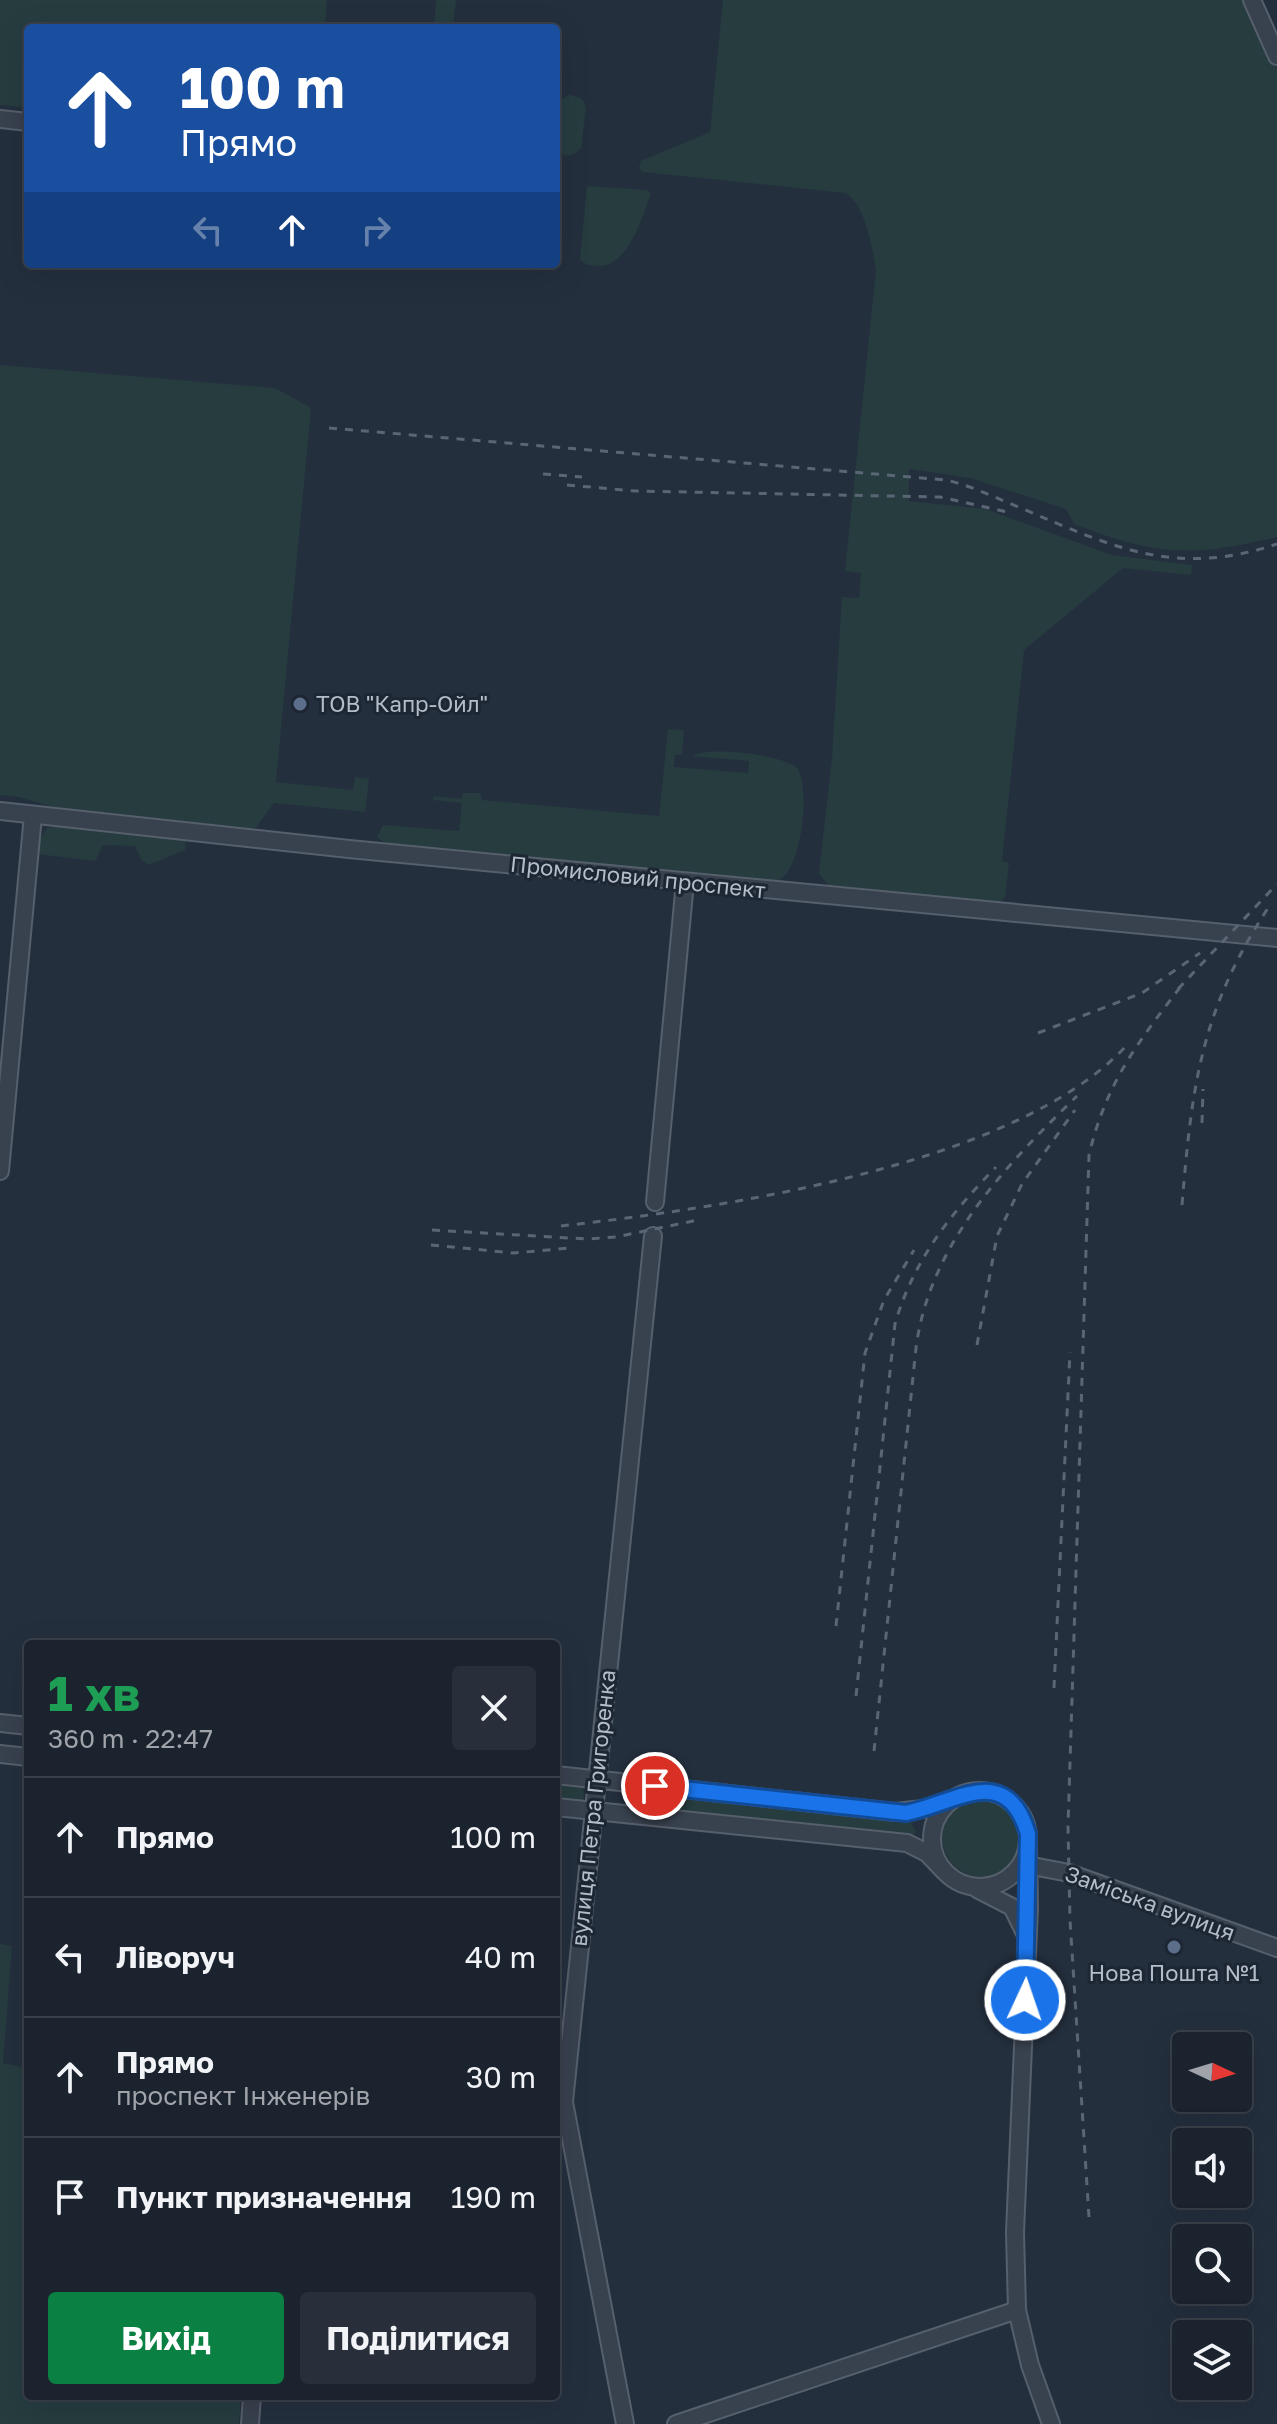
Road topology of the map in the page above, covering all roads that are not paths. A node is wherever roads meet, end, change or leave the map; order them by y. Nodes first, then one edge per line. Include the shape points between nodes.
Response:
1 (1252, 0) edge
2 (1277, 56) edge
3 (0, 119) edge
4 (24, 122) edge
5 (0, 811) edge
6 (33, 815) junction
7 (685, 882) junction
8 (1277, 938) edge
9 (0, 1171) edge
10 (655, 1202) dead end
11 (653, 1236) dead end
12 (0, 1723) edge
13 (24, 1726) edge
14 (0, 1754) edge
15 (24, 1757) edge
16 (560, 1775) edge
17 (595, 1779) junction
18 (952, 1799) junction
19 (560, 1807) edge
20 (592, 1811) junction
21 (906, 1813) junction
22 (933, 1849) junction
23 (1026, 1858) junction
24 (945, 1872) junction
25 (968, 1886) junction
26 (1027, 1946) junction
27 (1277, 1948) edge
28 (560, 2103) edge
29 (1017, 2310) junction
30 (252, 2400) edge
31 (250, 2424) edge
32 (625, 2424) edge
33 (676, 2424) edge
34 (1051, 2424) edge

1 - 2 street
3 - 4 street
5 - 6 street, Промисловий проспект
6 - 7 street, Промисловий проспект
6 - 9 street
7 - 8 street, Промисловий проспект
7 - 10 street
11 - 17 street, вулиця Петра Григоренка
12 - 13 street
14 - 15 street
16 - 17 street
17 - 20 street, вулиця Петра Григоренка
17 - 21 street
18 - 21 street
18 - 22 street via 935,1821
18 - 23 street via 980,1790 1012,1803 1023,1817
19 - 20 street
20 - 24 street via 907,1843 927,1853
20 - 28 street, вулиця Петра Григоренка
21 - 22 street via 920,1823
22 - 24 street
23 - 25 street via 999,1883
23 - 26 street
23 - 27 street, Заміська вулиця
24 - 25 street
25 - 26 street via 1012,1907
26 - 29 street via 1015,2216
28 - 32 street, вулиця Петра Григоренка
29 - 33 street
29 - 34 street
30 - 31 street

